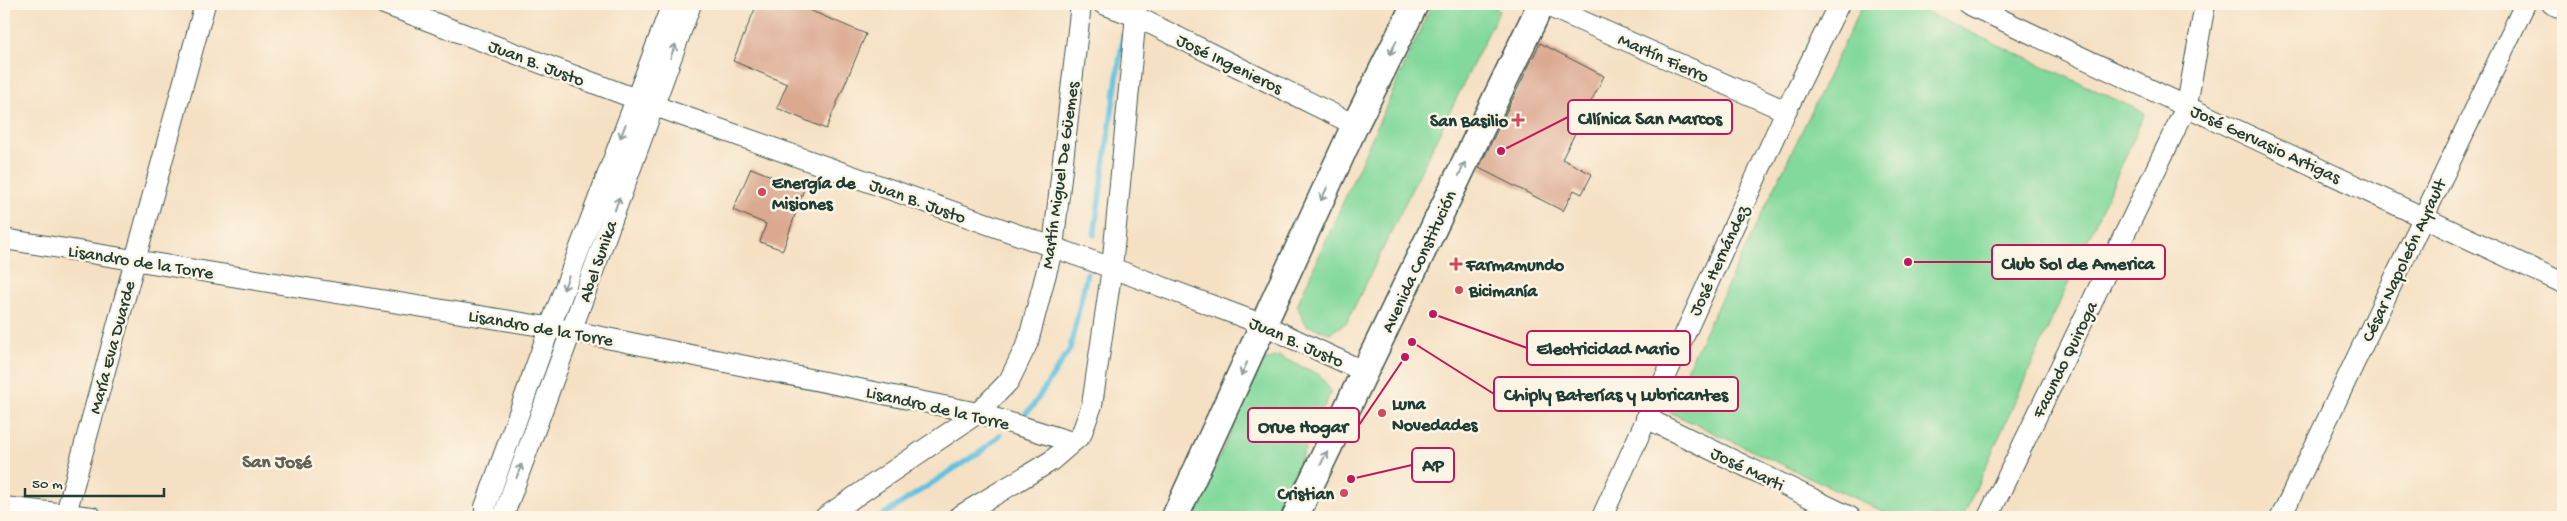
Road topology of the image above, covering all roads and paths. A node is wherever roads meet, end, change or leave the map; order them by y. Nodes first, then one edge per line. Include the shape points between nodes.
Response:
1 (205, 4) edge
2 (384, 4) edge
3 (672, 4) edge
4 (691, 4) edge
5 (1081, 4) edge
6 (1103, 4) edge
7 (1415, 4) edge
8 (1542, 4) edge
9 (1839, 4) edge
10 (1968, 4) edge
11 (2205, 4) edge
12 (2525, 4) edge
13 (2552, 4) edge
14 (2563, 9) edge
15 (1136, 10) edge
16 (644, 102) junction
17 (2187, 106) junction
18 (1786, 111) junction
19 (1355, 126) junction
20 (2423, 217) junction
21 (4, 239) edge
22 (1053, 247) junction
23 (135, 261) junction
24 (1112, 268) junction
25 (2563, 283) edge
26 (1264, 325) junction
27 (550, 327) junction
28 (572, 331) junction
29 (1365, 372) junction
30 (978, 413) junction
31 (1646, 418) junction
32 (1072, 442) junction
33 (4, 507) edge
34 (65, 515) edge
35 (92, 517) edge
36 (485, 517) edge
37 (503, 517) edge
38 (825, 517) edge
39 (958, 517) edge
40 (1176, 517) edge
41 (1295, 517) edge
42 (1602, 517) edge
43 (1850, 517) edge
44 (1988, 517) edge
45 (2282, 517) edge

1 - 23 street, María Eva Duarde
2 - 16 street, Juan B. Justo
3 - 16 street, Abel Sunika
16 -> 4 street, Abel Sunika
5 - 22 street, Martín Miguel De Güemes
6 - 15 street, José Ingenieros
7 -> 19 main road
8 - 18 street, Martín Fierro
29 -> 8 main road, Avenida Constitución
9 - 18 street, José Hernández
10 - 17 street, José Gervasio Artigas
11 - 17 street, Facundo Quiroga
12 - 20 street, César Napoleón Ayrault
13 - 14 street
15 - 19 street, José Ingenieros
15 - 24 street
16 - 22 street, Juan B. Justo
16 -> 27 street, Abel Sunika
28 -> 16 street, Abel Sunika
17 - 20 street, José Gervasio Artigas
17 - 44 street, Facundo Quiroga
18 - 31 street, José Hernández
19 -> 26 main road
20 - 25 street, José Gervasio Artigas
20 - 45 street, César Napoleón Ayrault
21 - 23 street, Lisandro de la Torre
22 - 24 street, Juan B. Justo
22 - 30 street, Martín Miguel De Güemes via 1028,342 1009,381
23 - 27 street, Lisandro de la Torre
23 - 34 street, María Eva Duarde
24 - 26 street, Juan B. Justo
24 - 32 street via 1092,405 1081,435
26 - 29 street, Juan B. Justo
26 -> 40 main road
27 - 28 street, Lisandro de la Torre
27 - 36 street, Abel Sunika via 485,507
28 - 30 street, Lisandro de la Torre
37 -> 28 street, Abel Sunika
41 -> 29 main road, Avenida Constitución
30 - 32 street, Lisandro de la Torre
30 - 38 street, Martín Miguel De Güemes
31 - 42 street, José Hernández
31 - 43 street, José Marti
32 - 39 street via 1052,461
33 - 34 street
34 - 35 street

